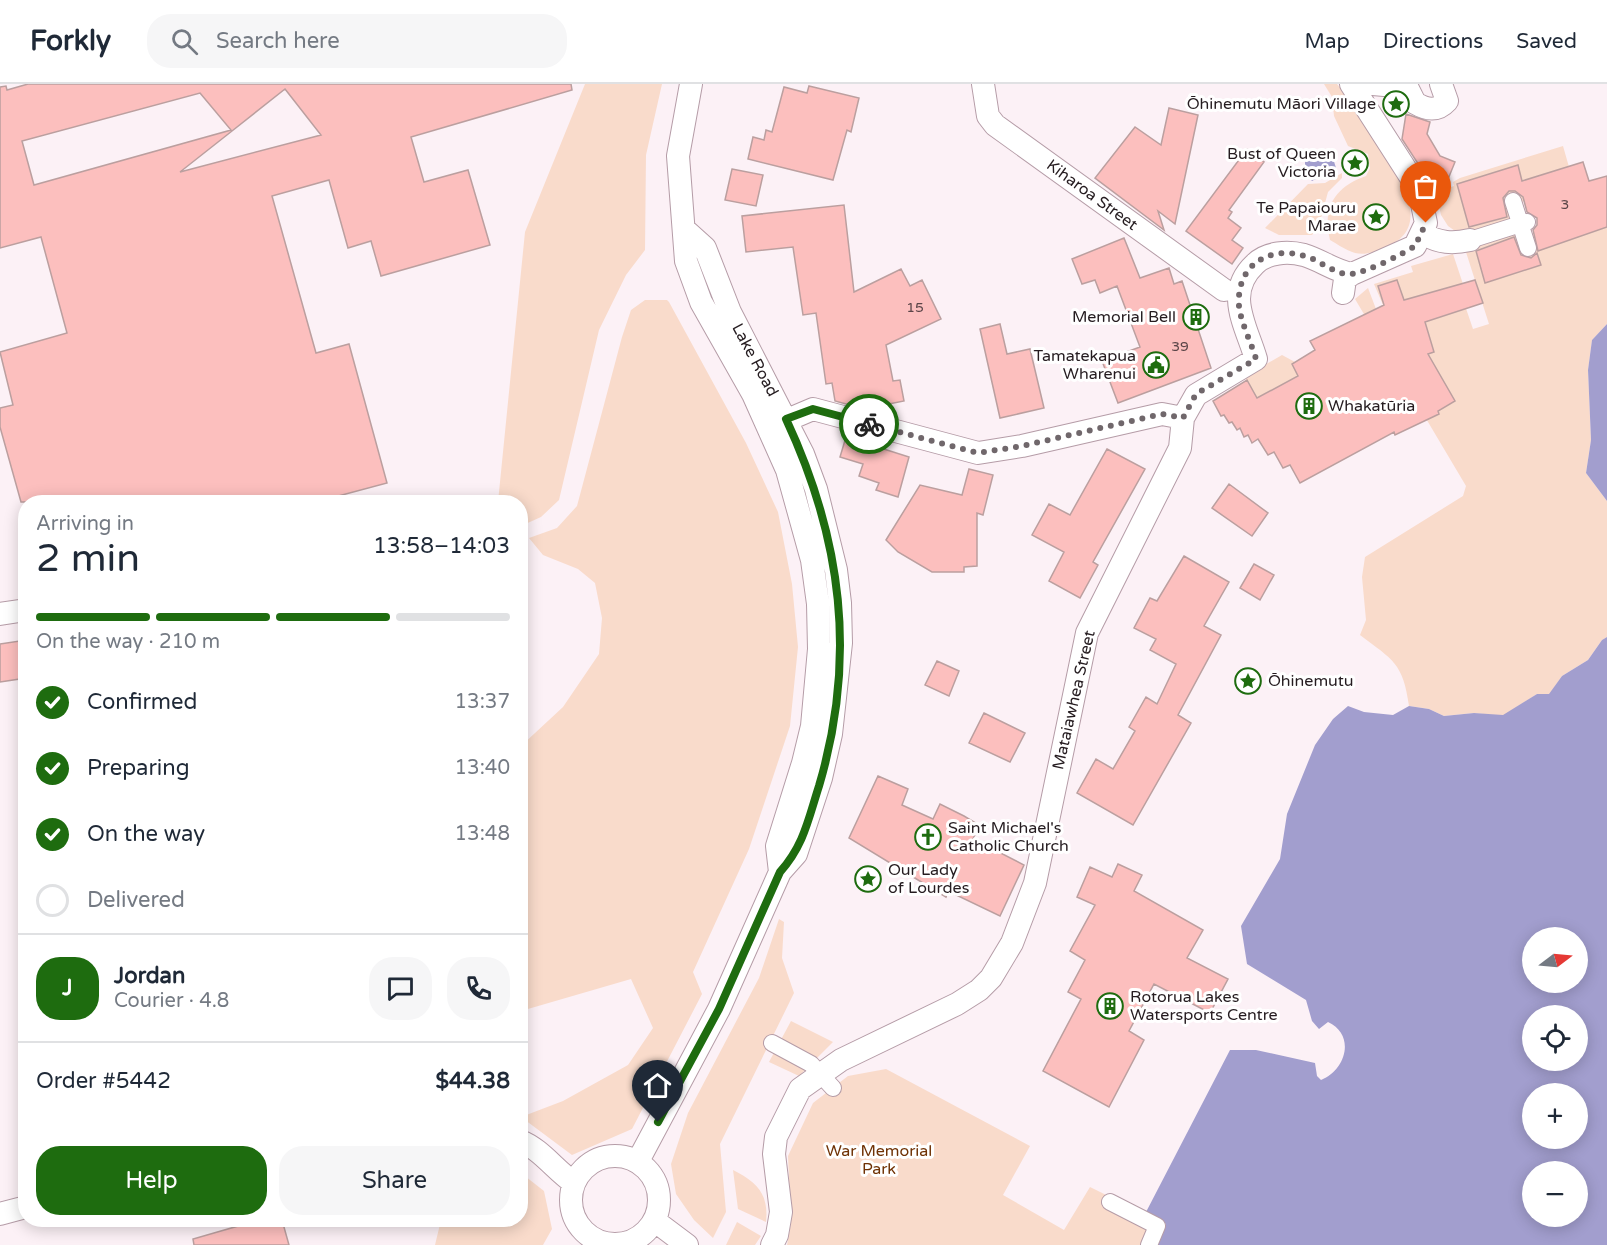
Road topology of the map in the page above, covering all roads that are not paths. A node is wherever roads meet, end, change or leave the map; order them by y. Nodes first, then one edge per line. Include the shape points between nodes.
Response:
1 (691, 84) edge
2 (983, 84) edge
3 (1351, 84) edge
4 (1373, 84) edge
5 (1441, 84) edge
6 (1409, 86) edge
7 (1513, 201) dead end
8 (1524, 223) junction
9 (1423, 234) junction
10 (1470, 240) joint
11 (1528, 248) dead end
12 (1224, 291) dead end
13 (1183, 418) junction
14 (778, 423) junction
15 (18, 612) edge
16 (0, 615) edge
17 (772, 1043) dead end
18 (827, 1080) junction
19 (528, 1144) edge
20 (638, 1161) junction
21 (574, 1183) junction
22 (1110, 1202) dead end
23 (18, 1209) edge
24 (0, 1214) edge
25 (655, 1221) junction
26 (586, 1241) edge
27 (687, 1245) edge
28 (772, 1245) edge
29 (1149, 1245) edge

1 - 14 street, Lake Road via 678,156 685,230 705,248
2 - 12 street, Kiharoa Street via 988,116 995,125
3 - 9 street via 1419,190 1426,223
4 - 6 street
5 - 6 street via 1447,101 1433,109 1415,103
7 - 8 street
8 - 10 street
8 - 11 street
9 - 10 street via 1442,242
9 - 13 street, Mataiawhea Street via 1406,252 1352,274 1346,279 1343,293 1316,261 1288,254 1267,255 1243,277 1239,306 1256,359 1196,394
13 - 14 street via 1162,414 978,453 813,409
13 - 18 street, Mataiawhea Street via 1180,448 1087,633 1039,863 1012,943 979,990 840,1060
14 - 20 street, Lake Road via 816,489 828,532 829,604 838,689 831,734 796,854 780,872 719,1009
15 - 16 street
17 - 18 street via 811,1064
18 - 28 street, Mataiawhea Street via 795,1096 776,1137 774,1154 781,1212
19 - 21 street
20 - 21 street via 613,1155 601,1157 589,1163
20 - 25 street via 656,1181 659,1208
21 - 26 street via 570,1197 572,1212
22 - 29 street via 1157,1226
23 - 24 street
25 - 26 street via 646,1233 625,1243
25 - 27 street

